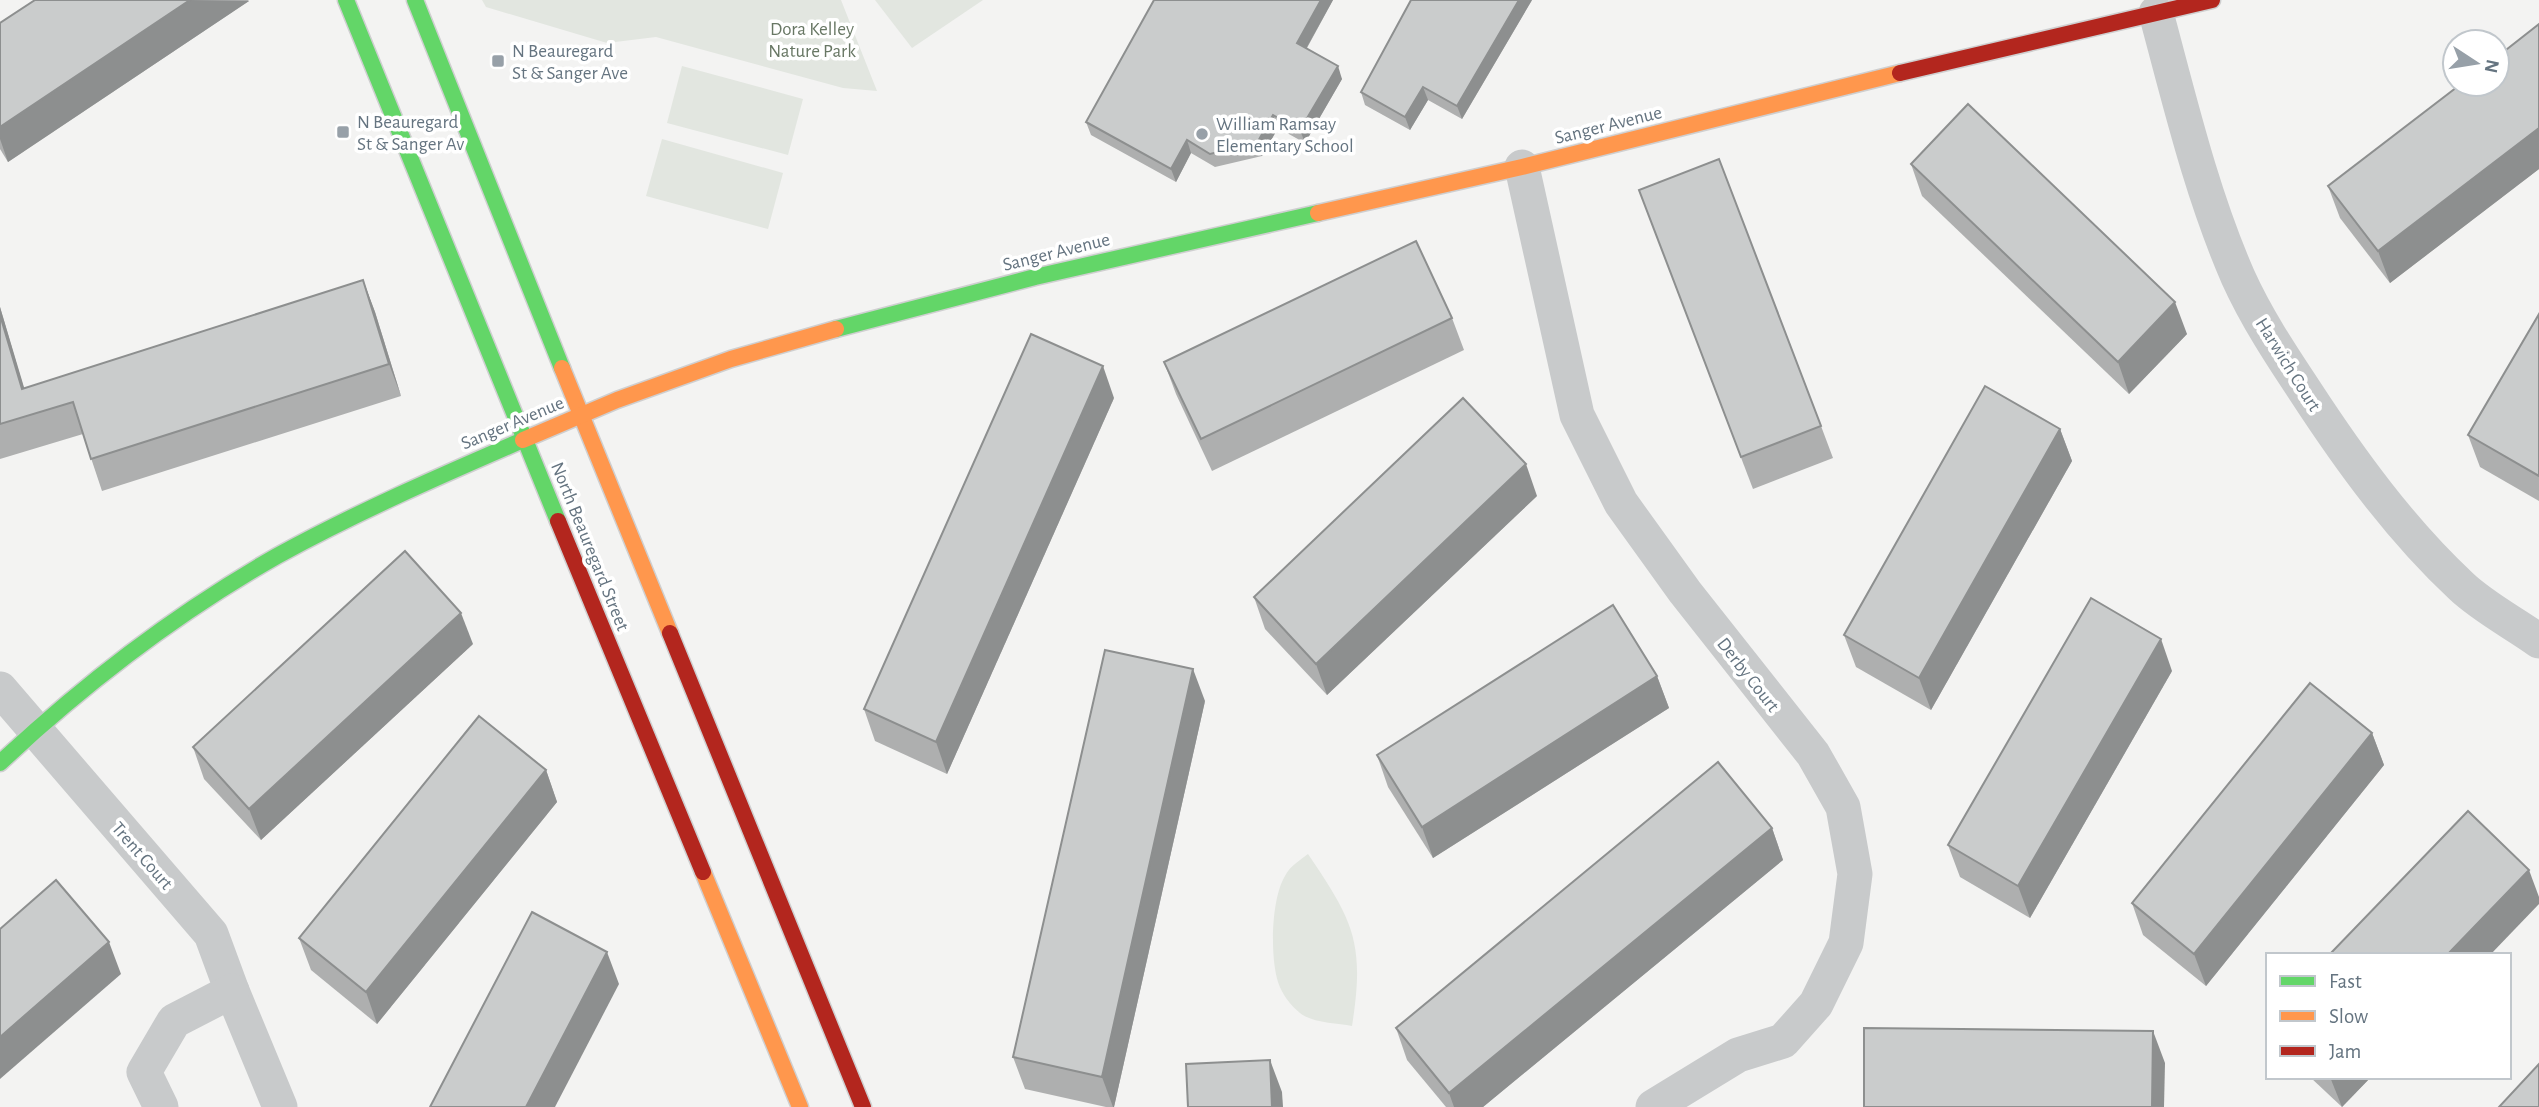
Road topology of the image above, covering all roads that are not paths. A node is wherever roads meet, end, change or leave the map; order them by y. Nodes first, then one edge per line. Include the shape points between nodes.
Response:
1 (346, 0) edge
2 (415, 0) edge
3 (2212, 0) edge
4 (2156, 13) junction
5 (1522, 167) junction
6 (581, 415) junction
7 (525, 440) junction
8 (2539, 641) edge
9 (0, 689) edge
10 (34, 730) junction
11 (0, 763) edge
12 (232, 991) junction
13 (161, 1107) edge
14 (280, 1107) edge
15 (800, 1107) edge
16 (863, 1107) edge
17 (1653, 1107) edge

1 - 7 main road, North Beauregard Street
2 - 6 main road, North Beauregard Street
3 - 4 main road, Sanger Avenue
4 - 5 main road, Sanger Avenue
4 - 8 street, Harwich Court via 2215,216 2239,278 2274,345 2357,467 2414,537 2463,588
5 - 6 main road, Sanger Avenue via 1109,260 861,322 731,359
5 - 17 street, Derby Court via 1577,415 1621,503 1812,754 1843,807 1855,874 1846,943 1808,1014 1783,1041 1738,1055
6 - 7 main road, Sanger Avenue
6 - 16 main road, North Beauregard Street
7 - 10 main road, Sanger Avenue via 390,498 278,556 117,663
7 - 15 main road, North Beauregard Street
9 - 10 street, Trent Court
10 - 11 main road, Sanger Avenue
10 - 12 street, Trent Court via 211,934
12 - 13 street via 174,1021 144,1072
12 - 14 street, Trent Court

